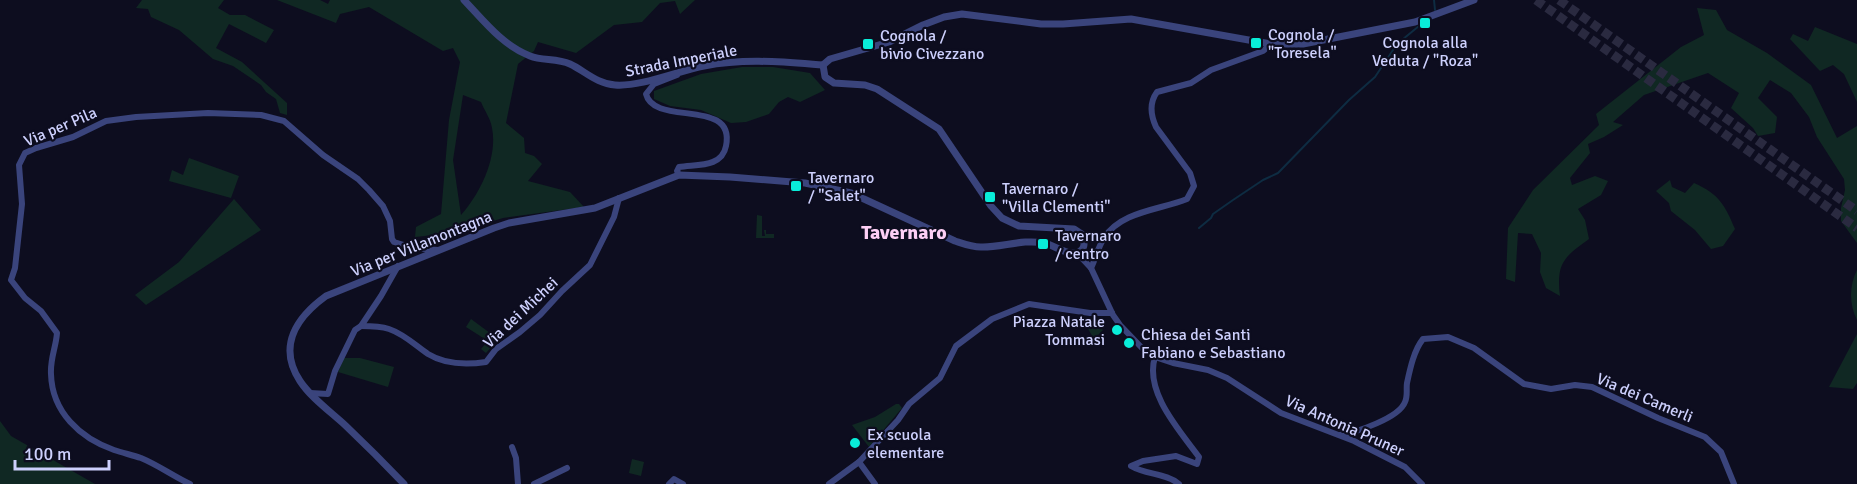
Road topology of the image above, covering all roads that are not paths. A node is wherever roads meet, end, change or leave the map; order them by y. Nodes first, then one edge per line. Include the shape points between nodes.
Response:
1 (464, 0) edge
2 (1474, 0) edge
3 (1271, 44) junction
4 (823, 65) junction
5 (685, 70) junction
6 (679, 175) junction
7 (619, 198) junction
8 (438, 250) junction
9 (1077, 253) junction
10 (398, 266) junction
11 (1091, 268) junction
12 (1112, 313) junction
13 (361, 326) junction
14 (1155, 357) junction
15 (310, 393) junction
16 (1340, 435) junction
17 (512, 447) dead end
18 (859, 462) junction
19 (567, 468) dead end
20 (671, 482) edge
21 (1421, 483) edge
22 (190, 484) edge
23 (404, 484) edge
24 (518, 484) edge
25 (534, 484) edge
26 (682, 484) edge
27 (829, 484) edge
28 (875, 484) edge
29 (1179, 484) edge
30 (1734, 484) edge

1 - 5 street, Strada Imperiale via 512,48 532,57 569,63 600,82 627,85
2 - 3 street via 1415,22 1303,44
3 - 4 street via 1131,19 1052,24 962,14 944,17
3 - 11 street via 1263,51 1211,69 1191,83 1156,92 1151,111 1156,127 1190,173 1194,186 1187,199 1123,221 1104,237
4 - 5 street, Strada Imperiale via 750,60
4 - 9 street via 825,77 834,83 877,89 939,129 1002,218 1019,226 1074,229 1083,235 1084,245
5 - 6 street via 654,84 646,94 648,101 654,106 707,116 721,123 727,133 720,159 706,165 679,167
6 - 7 street, Via per Villamontagna
6 - 9 street, Via per Villamontagna via 827,187 851,193 955,242 981,248 1043,243
7 - 8 street, Via per Villamontagna via 595,208 509,223
7 - 13 street, Via dei Michei via 590,265 486,362 448,362 429,355 389,329
8 - 10 street, Via per Villamontagna
8 - 22 street, Via per Pila via 394,242 382,206 358,179 284,121 261,115 208,113 106,121 25,153 19,165 22,204 11,280 57,333 50,376 56,398 81,434
9 - 11 street
10 - 13 street
10 - 15 street, Via per Villamontagna via 326,296 300,319 292,335 290,359 300,382
11 - 12 street
12 - 14 street, Via Antonia Pruner via 1142,348
12 - 18 street via 1029,304 992,319 956,346 940,378 909,404
13 - 15 street via 335,371 328,394
14 - 16 street, Via Antonia Pruner via 1227,378 1281,413
14 - 29 street via 1152,368 1166,413 1199,457 1197,464 1176,456 1131,466
15 - 23 street, Via per Villamontagna
16 - 21 street, Via Antonia Pruner via 1405,467
16 - 30 street, Via dei Camerli via 1355,433 1400,412 1418,345 1423,339 1448,337 1473,348 1524,384 1543,388 1592,387 1705,437 1720,452
17 - 24 street
18 - 27 street
18 - 28 street
19 - 25 street
20 - 26 street

